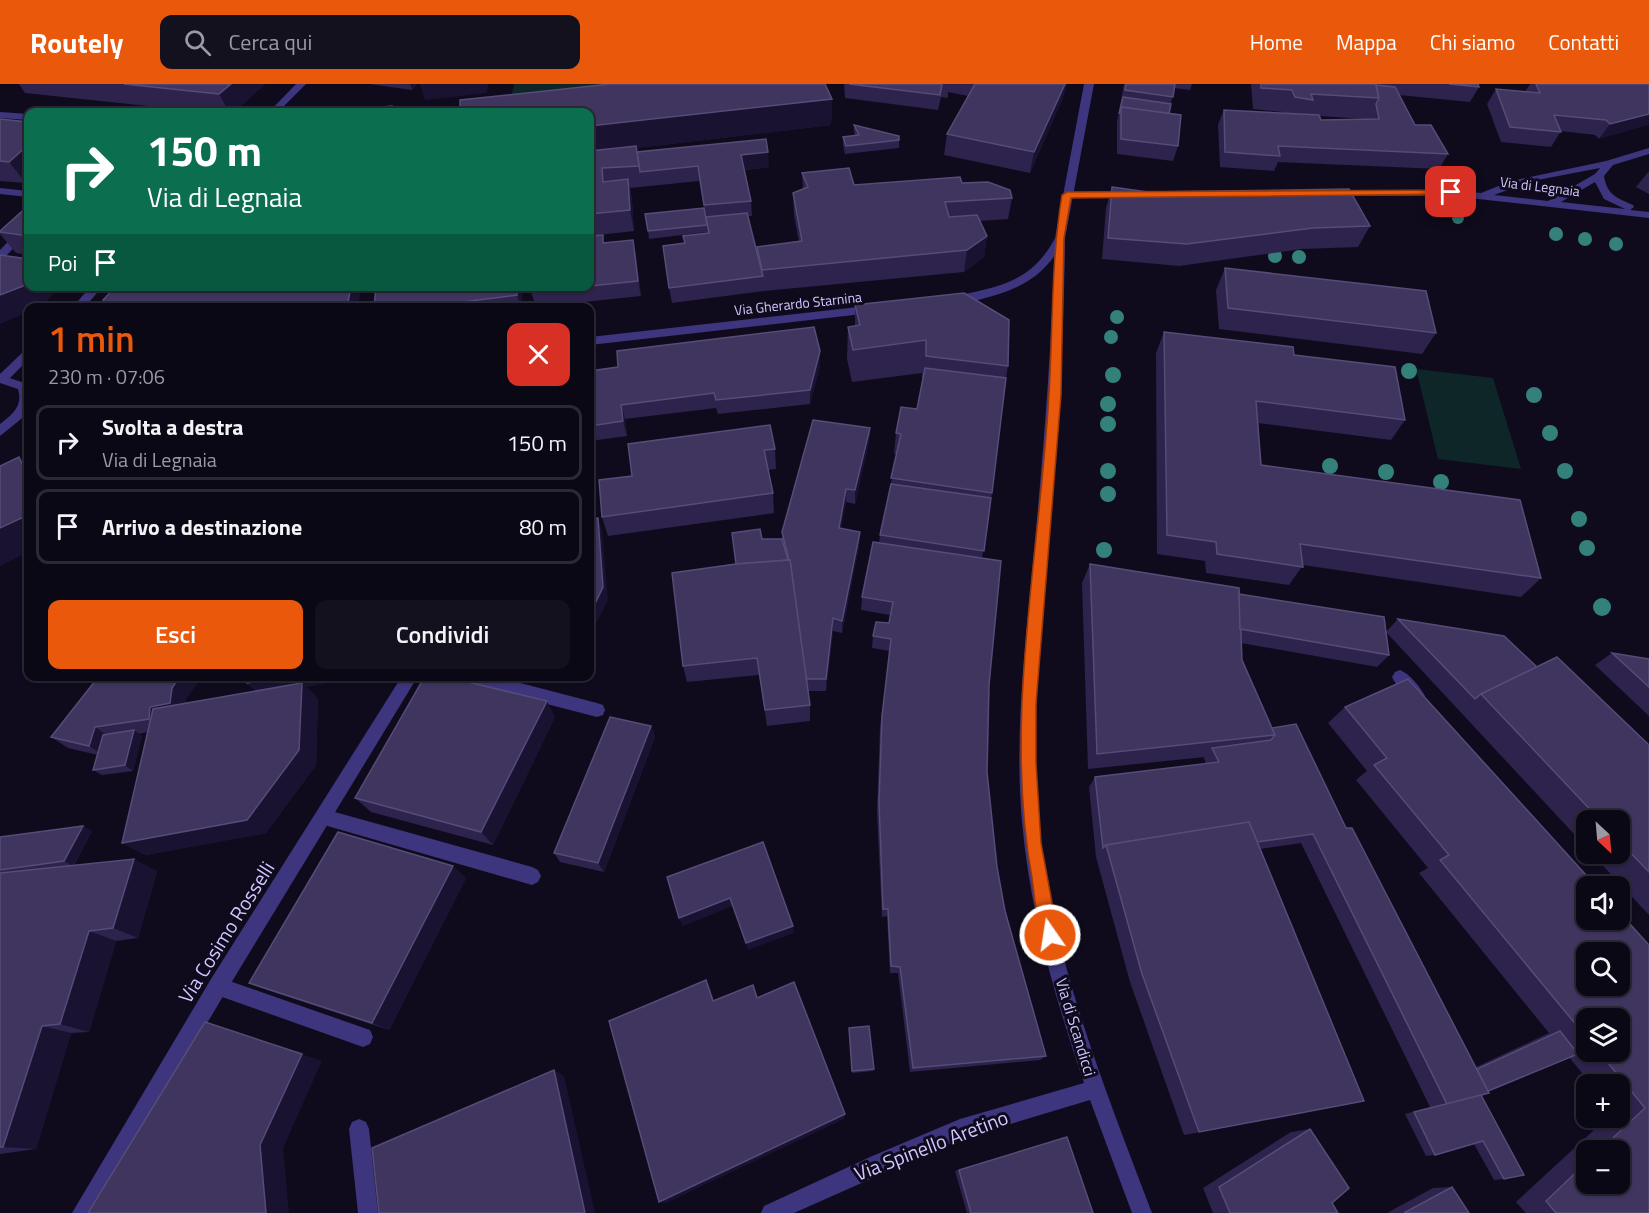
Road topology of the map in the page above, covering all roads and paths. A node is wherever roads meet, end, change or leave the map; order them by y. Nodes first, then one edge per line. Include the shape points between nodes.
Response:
1 (301, 84) edge
2 (1089, 84) edge
3 (277, 108) edge
4 (0, 115) edge
5 (24, 117) edge
6 (1649, 151) edge
7 (1609, 163) junction
8 (1599, 177) junction
9 (0, 191) edge
10 (1323, 193) edge
11 (24, 194) edge
12 (1067, 195) junction
13 (1147, 195) edge
14 (1484, 195) junction
15 (1552, 203) junction
16 (1649, 215) edge
17 (24, 232) edge
18 (1060, 238) junction
19 (3, 259) edge
20 (93, 291) edge
21 (936, 302) edge
22 (82, 303) edge
23 (892, 307) edge
24 (594, 341) edge
25 (24, 358) edge
26 (1, 379) edge
27 (24, 387) edge
28 (24, 409) edge
29 (0, 431) edge
30 (1400, 677) dead end
31 (408, 681) edge
32 (484, 681) edge
33 (597, 710) dead end
34 (1432, 712) edge
35 (324, 817) junction
36 (532, 876) dead end
37 (218, 986) junction
38 (363, 1037) edge
39 (1095, 1089) junction
40 (359, 1129) dead end
41 (81, 1213) edge
42 (369, 1213) edge
43 (771, 1213) edge
44 (1142, 1213) edge

1 - 3 street
2 - 12 street, Via di Scandicci
4 - 5 street
6 - 7 street
7 - 8 street
7 - 14 street via 1514,182
8 - 15 street
8 - 16 street via 1601,192 1608,198
9 - 11 street
10 - 14 street, Via di Legnaia
12 - 13 street
12 - 18 street, Via di Scandicci
14 - 15 street, Via di Legnaia
15 - 16 street, Via di Legnaia
17 - 19 street
18 - 21 street via 1042,267 1019,281 982,295
18 - 39 street, Via di Scandicci via 1055,395 1029,704 1030,809 1045,916
20 - 22 street
23 - 24 street, Via Gherardo Starnina
25 - 26 street
26 - 27 street
28 - 29 street
30 - 34 street
31 - 35 street, Via Cosimo Rosselli
32 - 33 street
35 - 36 street
35 - 37 street, Via Cosimo Rosselli
37 - 38 street
37 - 41 street, Via Cosimo Rosselli
39 - 43 street, Via Spinello Aretino via 960,1129
39 - 44 street, Via di Scandicci
40 - 42 street

